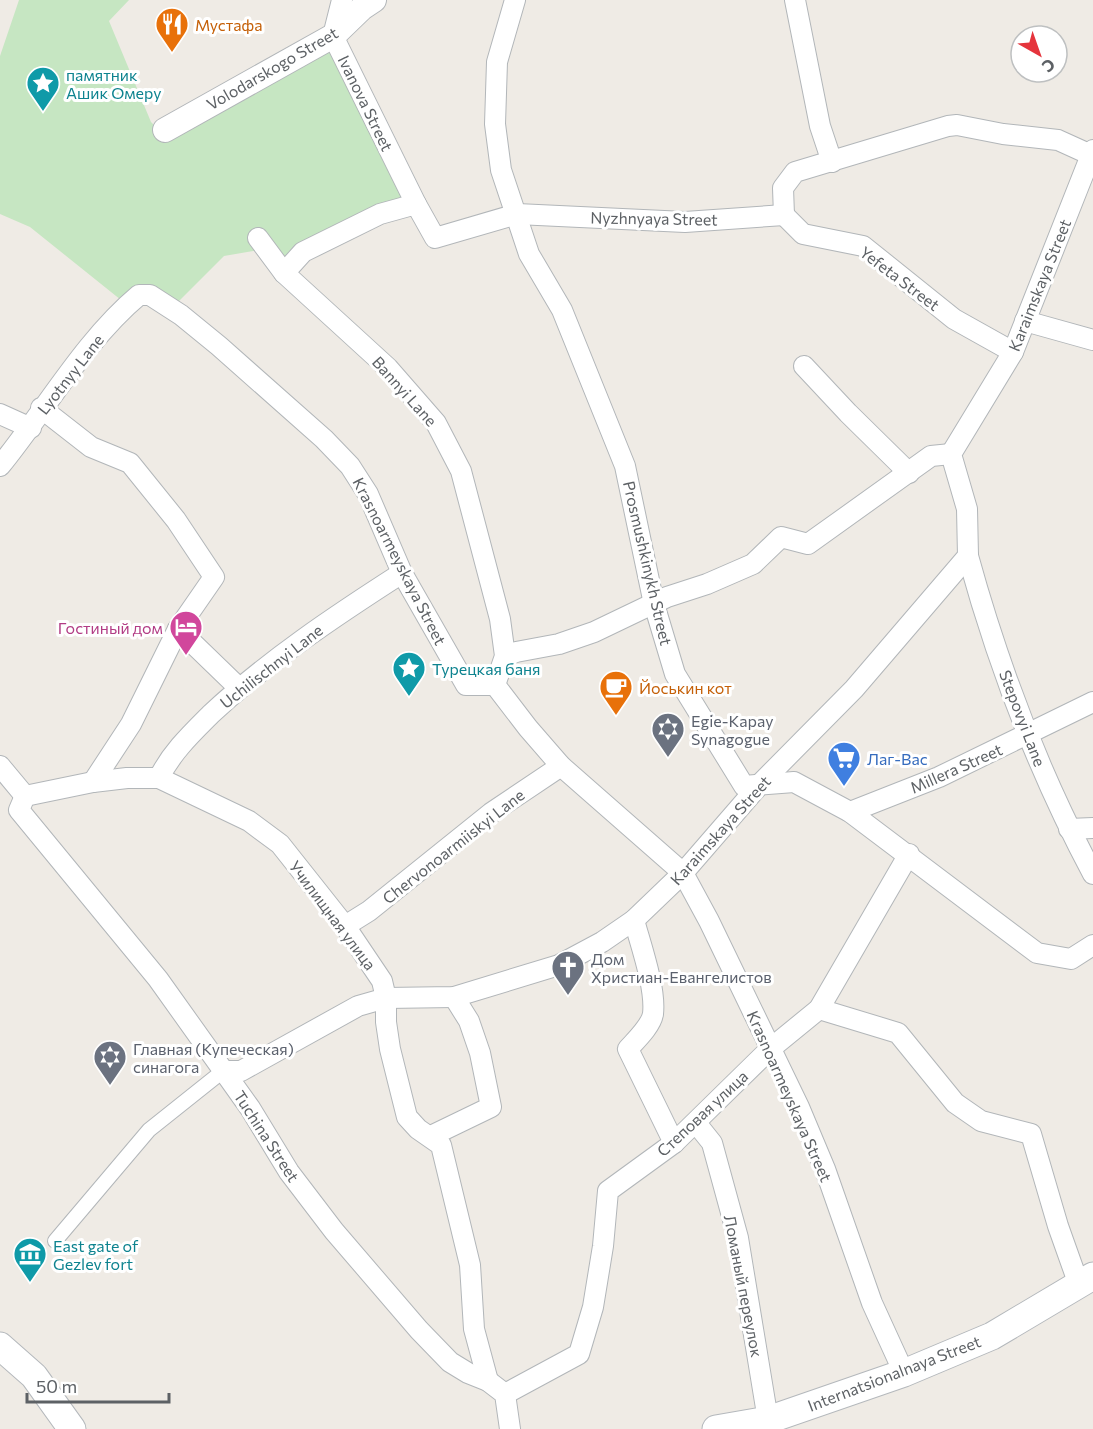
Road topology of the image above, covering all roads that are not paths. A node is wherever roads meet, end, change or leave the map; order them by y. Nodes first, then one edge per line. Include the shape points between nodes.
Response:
1 (342, 0) edge
2 (374, 0) edge
3 (515, 0) edge
4 (795, 0) edge
5 (333, 36) junction
6 (165, 130) dead end
7 (1092, 152) edge
8 (832, 162) junction
9 (416, 204) junction
10 (517, 214) junction
11 (784, 215) junction
12 (258, 238) dead end
13 (284, 273) junction
14 (150, 295) joint
15 (1025, 321) junction
16 (1093, 340) edge
17 (1013, 352) junction
18 (804, 366) dead end
19 (41, 408) junction
20 (0, 414) edge
21 (31, 428) junction
22 (951, 454) junction
23 (0, 466) edge
24 (909, 473) junction
25 (969, 556) junction
26 (402, 573) junction
27 (654, 604) junction
28 (178, 629) junction
29 (505, 656) junction
30 (495, 685) junction
31 (239, 688) junction
32 (1093, 702) edge
33 (1028, 735) junction
34 (0, 766) edge
35 (561, 766) junction
36 (159, 778) junction
37 (93, 782) junction
38 (761, 783) junction
39 (25, 796) junction
40 (850, 812) junction
41 (1093, 828) edge
42 (1069, 829) junction
43 (909, 855) junction
44 (683, 873) junction
45 (1093, 874) edge
46 (634, 920) junction
47 (345, 926) junction
48 (1093, 945) edge
49 (454, 997) junction
50 (386, 998) junction
51 (819, 1009) junction
52 (770, 1049) junction
53 (223, 1071) junction
54 (696, 1123) junction
55 (431, 1136) junction
56 (675, 1143) junction
57 (55, 1241) dead end
58 (1086, 1280) edge
59 (0, 1346) edge
60 (0, 1369) edge
61 (904, 1373) junction
62 (34, 1376) junction
63 (488, 1381) junction
64 (505, 1394) junction
65 (768, 1420) junction
66 (72, 1429) edge
67 (510, 1429) edge
68 (716, 1429) edge

1 - 5 street, Ivanova Street
2 - 5 street, Volodarskogo Street
3 - 10 street, Prosmushkinykh Street via 497,62 495,124 501,170
4 - 8 street via 820,126
5 - 6 street, Volodarskogo Street
5 - 9 street, Ivanova Street
7 - 8 street via 1058,140 948,126
7 - 15 street, Karaimskaya Street
8 - 11 street via 795,172 783,188
9 - 10 street, Nyzhnyaya Street via 435,238
9 - 13 street via 380,214 303,252
10 - 11 street, Nyzhnyaya Street via 686,222
10 - 27 street, Prosmushkinykh Street via 529,254 562,310 625,466
11 - 17 street, Yefeta Street via 803,234 863,246 954,319
12 - 13 street, Bannyi Lane
13 - 29 street, Bannyi Lane via 388,368 436,423 461,471 500,619
14 - 19 street, Lyotnyy Lane via 139,295 123,308
14 - 26 street, Krasnoarmeyskaya Street via 219,346 350,466 368,494
15 - 16 street
15 - 17 street, Karaimskaya Street
17 - 22 street, Karaimskaya Street
18 - 24 street
19 - 21 street, Lyotnyy Lane
19 - 28 street via 91,447 130,463 176,520 214,577
20 - 21 street
21 - 23 street, Lyotnyy Lane
22 - 24 street via 932,456
22 - 25 street via 967,509
24 - 27 street via 808,544 781,537 753,564
25 - 33 street, Stepovyi Lane
25 - 38 street, Karaimskaya Street via 854,689
26 - 30 street, Krasnoarmeyskaya Street via 466,685
26 - 31 street, Uchilischnyi Lane via 327,622
27 - 29 street via 594,632
27 - 38 street, Prosmushkinykh Street via 675,674 744,786
28 - 31 street
28 - 37 street via 131,724
29 - 30 street, Bannyi Lane
30 - 35 street, Krasnoarmeyskaya Street
31 - 36 street, Uchilischnyi Lane via 192,732
32 - 33 street, Millera Street
33 - 40 street, Millera Street via 939,777
33 - 42 street, Stepovyi Lane
34 - 39 street
35 - 44 street, Krasnoarmeyskaya Street
35 - 47 street, Chervonoarmiiskyi Lane via 491,813
36 - 37 street, Училищная улица
36 - 47 street, Училищная улица via 249,821 280,844
37 - 39 street, Училищная улица
38 - 40 street, Prosmushkinykh Street via 794,782
38 - 44 street, Karaimskaya Street
39 - 53 street, Tuchina Street via 19,810 158,979
40 - 43 street, Prosmushkinykh Street
41 - 42 street
42 - 45 street, Stepovyi Lane
43 - 48 street, Prosmushkinykh Street via 1037,953 1071,959
43 - 51 street, Степовая улица
44 - 46 street, Karaimskaya Street
44 - 52 street, Krasnoarmeyskaya Street
46 - 49 street, Karaimskaya Street via 560,965
46 - 56 street via 651,985 653,1016 628,1049
47 - 50 street, Училищная улица via 382,981
49 - 50 street, Karaimskaya Street
49 - 55 street via 469,1021 480,1053 491,1107
50 - 53 street, Karaimskaya Street via 358,1006 241,1071
50 - 55 street, Училищная улица via 390,1049 407,1116
51 - 52 street, Степовая улица
51 - 58 street via 898,1033 955,1103 981,1120 1030,1134 1058,1226
52 - 54 street, Степовая улица
52 - 61 street, Krasnoarmeyskaya Street via 825,1169 872,1304
53 - 57 street, Karaimskaya Street via 149,1130
53 - 63 street, Tuchina Street via 289,1172 342,1240 450,1362
54 - 56 street, Степовая улица
54 - 65 street, Ломаный переулок via 712,1143 738,1238
55 - 63 street, Училищная улица via 441,1145 470,1265 474,1329
56 - 64 street, Степовая улица via 608,1191 593,1307 579,1354
58 - 61 main road, Internatsionalnaya Street via 992,1336
59 - 62 main road
60 - 62 main road
61 - 65 main road, Internatsionalnaya Street
62 - 66 main road
63 - 64 street, Tuchina Street
64 - 67 street
65 - 68 main road, Internatsionalnaya Street

